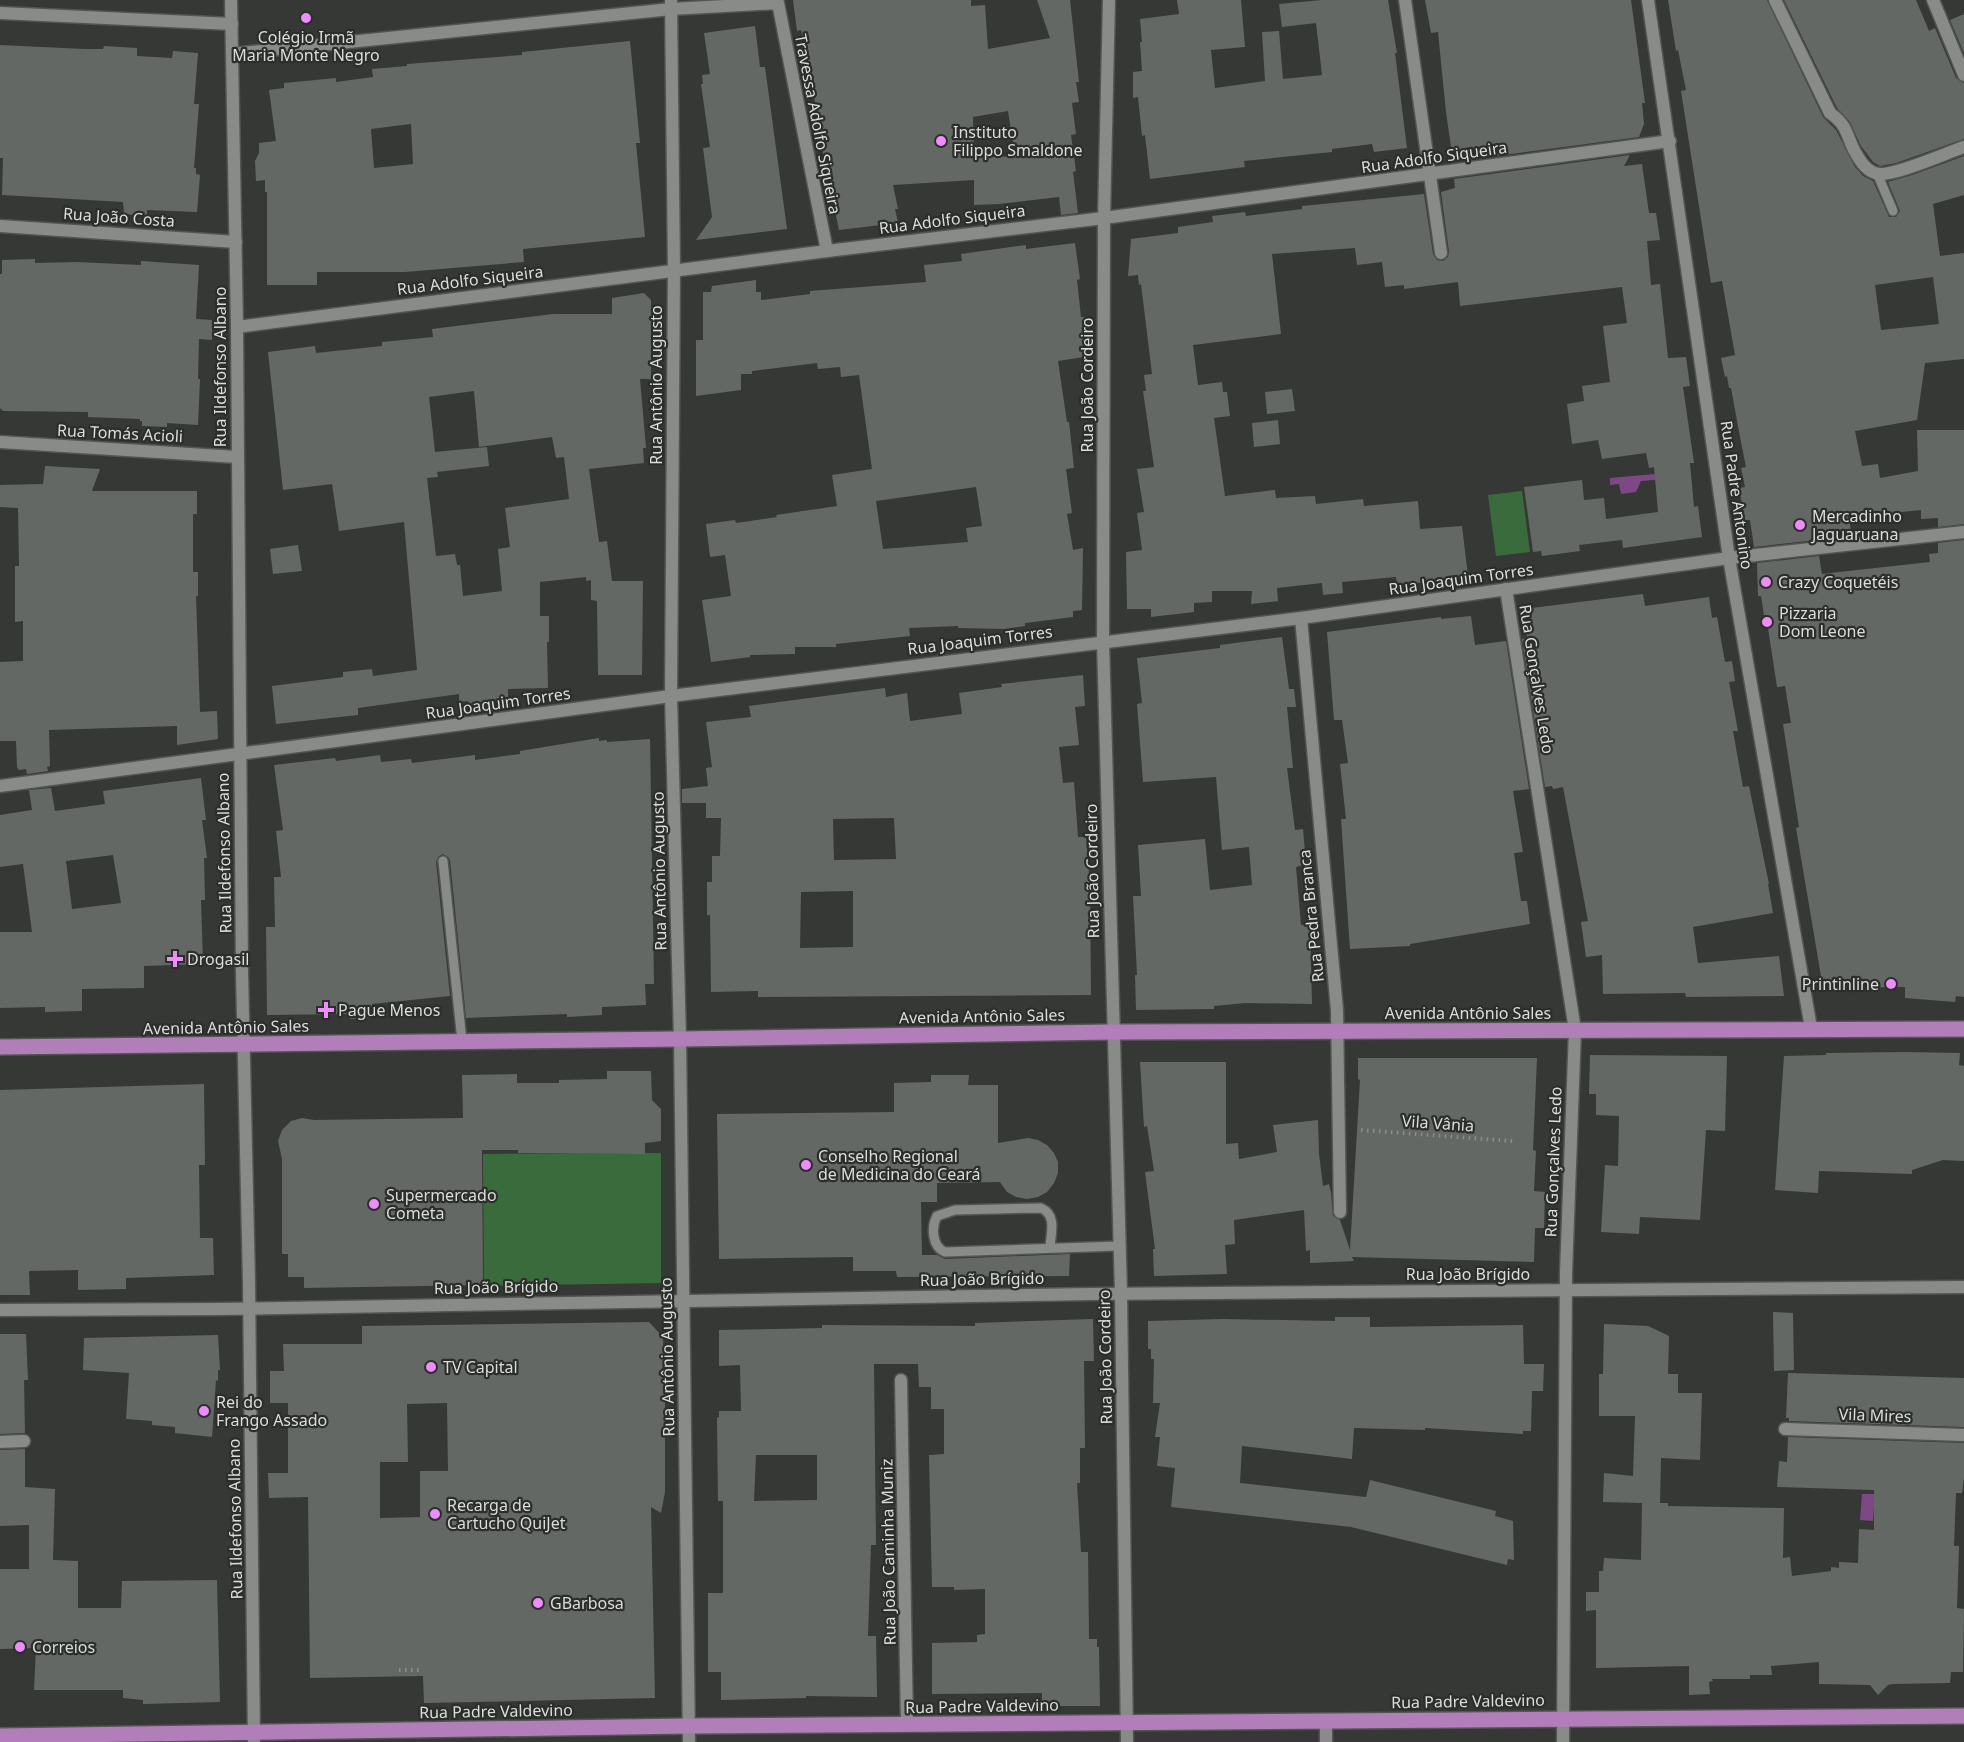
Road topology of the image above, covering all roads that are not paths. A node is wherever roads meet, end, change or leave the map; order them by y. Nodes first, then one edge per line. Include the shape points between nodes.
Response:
1 (231, 0) edge
2 (1109, 0) edge
3 (1404, 0) edge
4 (1648, 0) edge
5 (1775, 0) edge
6 (1933, 0) edge
7 (778, 2) edge
8 (671, 4) edge
9 (0, 13) edge
10 (232, 24) junction
11 (232, 54) junction
12 (1964, 75) edge
13 (1670, 141) junction
14 (1964, 147) edge
15 (1877, 173) junction
16 (1429, 174) junction
17 (1893, 211) dead end
18 (1104, 218) junction
19 (0, 226) edge
20 (236, 242) junction
21 (827, 251) junction
22 (1441, 254) dead end
23 (674, 270) junction
24 (237, 327) junction
25 (0, 442) edge
26 (237, 457) junction
27 (1964, 532) edge
28 (1730, 558) junction
29 (1506, 589) junction
30 (1301, 618) junction
31 (1103, 641) junction
32 (671, 696) junction
33 (239, 755) junction
34 (0, 786) edge
35 (443, 861) dead end
36 (1811, 1028) junction
37 (1964, 1029) edge
38 (1575, 1030) junction
39 (1112, 1032) junction
40 (1338, 1032) junction
41 (680, 1039) junction
42 (462, 1041) junction
43 (243, 1045) junction
44 (0, 1047) edge
45 (1340, 1212) dead end
46 (1119, 1246) junction
47 (1050, 1247) junction
48 (1964, 1287) edge
49 (1566, 1290) junction
50 (1121, 1293) junction
51 (682, 1300) junction
52 (249, 1308) junction
53 (0, 1310) edge
54 (901, 1380) dead end
55 (1785, 1429) dead end
56 (1964, 1435) edge
57 (0, 1442) edge
58 (24, 1442) dead end
59 (1964, 1716) edge
60 (1563, 1718) junction
61 (1326, 1721) junction
62 (1126, 1722) junction
63 (907, 1725) junction
64 (689, 1734) edge
65 (0, 1736) edge
66 (254, 1737) edge
67 (1127, 1742) edge
68 (1326, 1742) edge
69 (1563, 1742) edge

1 - 10 street, Rua Ildefonso Albano
2 - 18 street, Rua João Cordeiro
3 - 16 street
4 - 13 street, Rua Padre Antonino
5 - 15 street via 1830,113 1843,122 1866,169
6 - 12 street
7 - 8 street, Travessa Adolfo Siqueira
7 - 21 street, Travessa Adolfo Siqueira
8 - 11 street, Travessa Adolfo Siqueira
8 - 23 street, Rua Antônio Augusto
9 - 10 street
10 - 11 street, Rua Ildefonso Albano
11 - 20 street, Rua Ildefonso Albano
13 - 16 street, Rua Adolfo Siqueira
13 - 28 street, Rua Padre Antonino
14 - 15 street via 1881,175
15 - 17 lane
16 - 18 street, Rua Adolfo Siqueira
16 - 22 street
18 - 21 street, Rua Adolfo Siqueira
18 - 31 street, Rua João Cordeiro
19 - 20 street, Rua João Costa
20 - 24 street, Rua Ildefonso Albano
21 - 23 street, Rua Adolfo Siqueira
23 - 24 street, Rua Adolfo Siqueira
23 - 32 street, Rua Antônio Augusto
24 - 26 street, Rua Ildefonso Albano
25 - 26 street, Rua Tomás Acioli
26 - 33 street, Rua Ildefonso Albano
27 - 28 street, Rua Joaquim Torres
28 - 29 street, Rua Joaquim Torres
28 - 36 street, Rua Padre Antonino
29 - 30 street, Rua Joaquim Torres
29 - 38 street, Rua Gonçalves Ledo
30 - 31 street, Rua Joaquim Torres
30 - 40 street, Rua Pedra Branca
31 - 32 street, Rua Joaquim Torres
31 - 39 street, Rua João Cordeiro
32 - 33 street, Rua Joaquim Torres
32 - 41 street, Rua Antônio Augusto
33 - 34 street, Rua Joaquim Torres
33 - 43 street, Rua Ildefonso Albano
35 - 42 lane
36 - 37 main road, Avenida Antônio Sales
36 - 38 main road, Avenida Antônio Sales
38 - 40 main road, Avenida Antônio Sales
38 - 49 street, Rua Gonçalves Ledo
39 - 40 main road, Avenida Antônio Sales
39 - 41 main road, Avenida Antônio Sales
39 - 46 street, Rua João Cordeiro
40 - 45 street, Rua Pedra Branca
41 - 42 main road, Avenida Antônio Sales
41 - 51 street, Rua Antônio Augusto
42 - 43 main road, Avenida Antônio Sales
43 - 44 main road, Avenida Antônio Sales
43 - 52 street, Rua Ildefonso Albano
46 - 47 lane
46 - 50 street, Rua João Cordeiro
47 - 47 lane via 940,1251 934,1239 934,1221 937,1216 955,1210 1041,1208 1049,1213 1052,1223
48 - 49 street, Rua João Brígido
49 - 50 street, Rua João Brígido
49 - 60 street, Rua Gonçalves Ledo
50 - 51 street, Rua João Brígido
50 - 62 street, Rua João Cordeiro
51 - 52 street, Rua João Brígido
51 - 64 street, Rua Antônio Augusto
52 - 53 street, Rua João Brígido
52 - 66 street, Rua Ildefonso Albano
54 - 63 street, Rua João Caminha Muniz
55 - 56 street, Vila Mires
57 - 58 street
59 - 60 main road, Rua Padre Valdevino
60 - 61 main road, Rua Padre Valdevino
60 - 69 street, Rua Gonçalves Ledo
61 - 62 main road, Rua Padre Valdevino
61 - 68 street
62 - 63 main road, Rua Padre Valdevino
62 - 67 street, Rua João Cordeiro
63 - 64 main road, Rua Padre Valdevino
64 - 66 main road, Rua Padre Valdevino
65 - 66 main road, Rua Padre Valdevino

